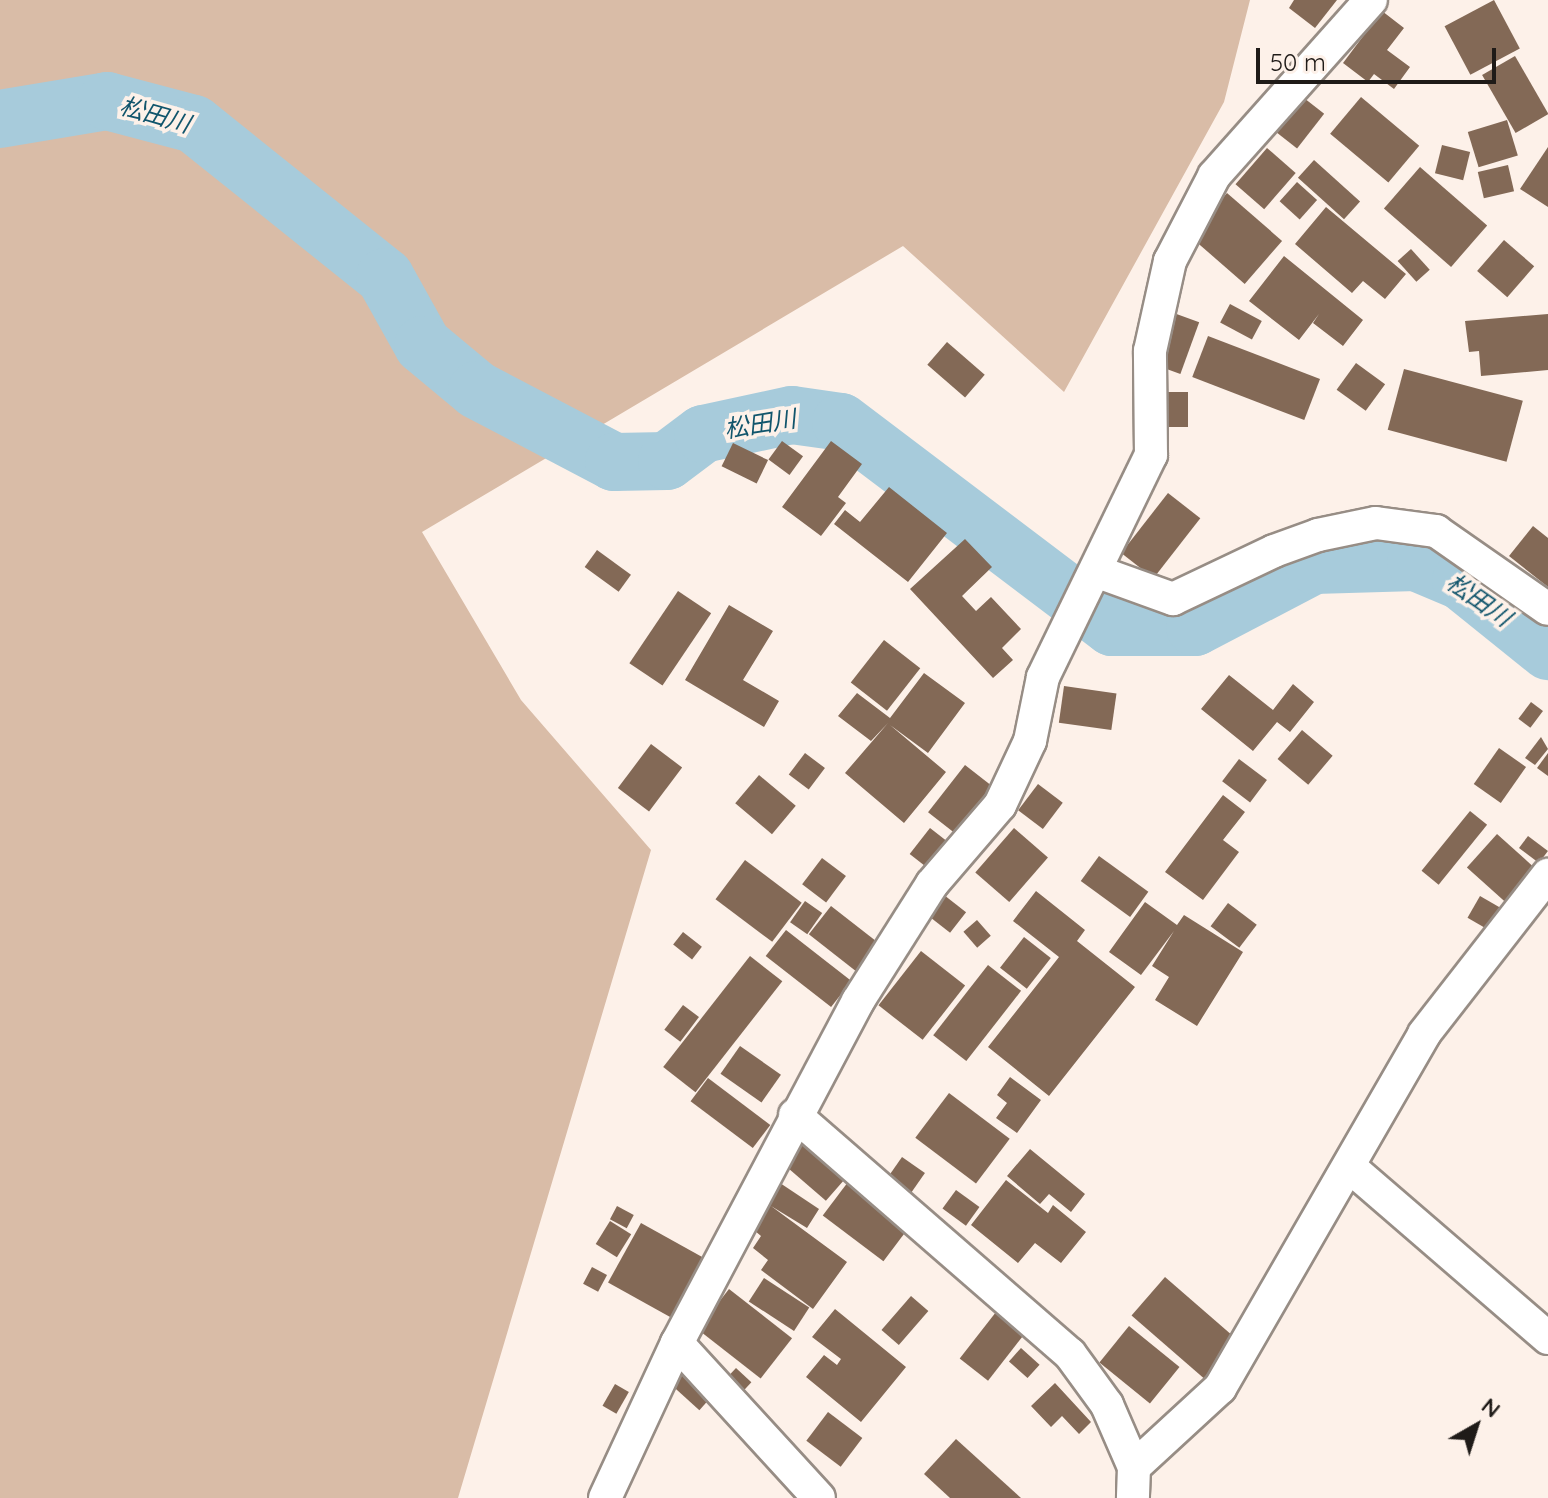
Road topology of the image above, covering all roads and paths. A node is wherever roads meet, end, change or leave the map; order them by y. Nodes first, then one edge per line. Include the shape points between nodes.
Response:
1 (1371, 0) edge
2 (1098, 572) junction
3 (1548, 609) edge
4 (1548, 875) edge
5 (795, 1115) junction
6 (1351, 1168) junction
7 (1548, 1338) edge
8 (677, 1343) junction
9 (1133, 1483) edge
10 (605, 1498) edge
11 (819, 1498) edge

1 - 2 street via 1214,176 1170,261 1150,351 1151,455
2 - 3 street via 1173,599 1217,583 1274,551 1376,523 1436,531
2 - 5 street via 1043,677 1030,741 1000,805 932,884
4 - 6 street via 1424,1034
5 - 8 street
5 - 9 street via 1070,1354 1107,1405
6 - 7 street
6 - 9 street via 1220,1388
8 - 10 street
8 - 11 street

